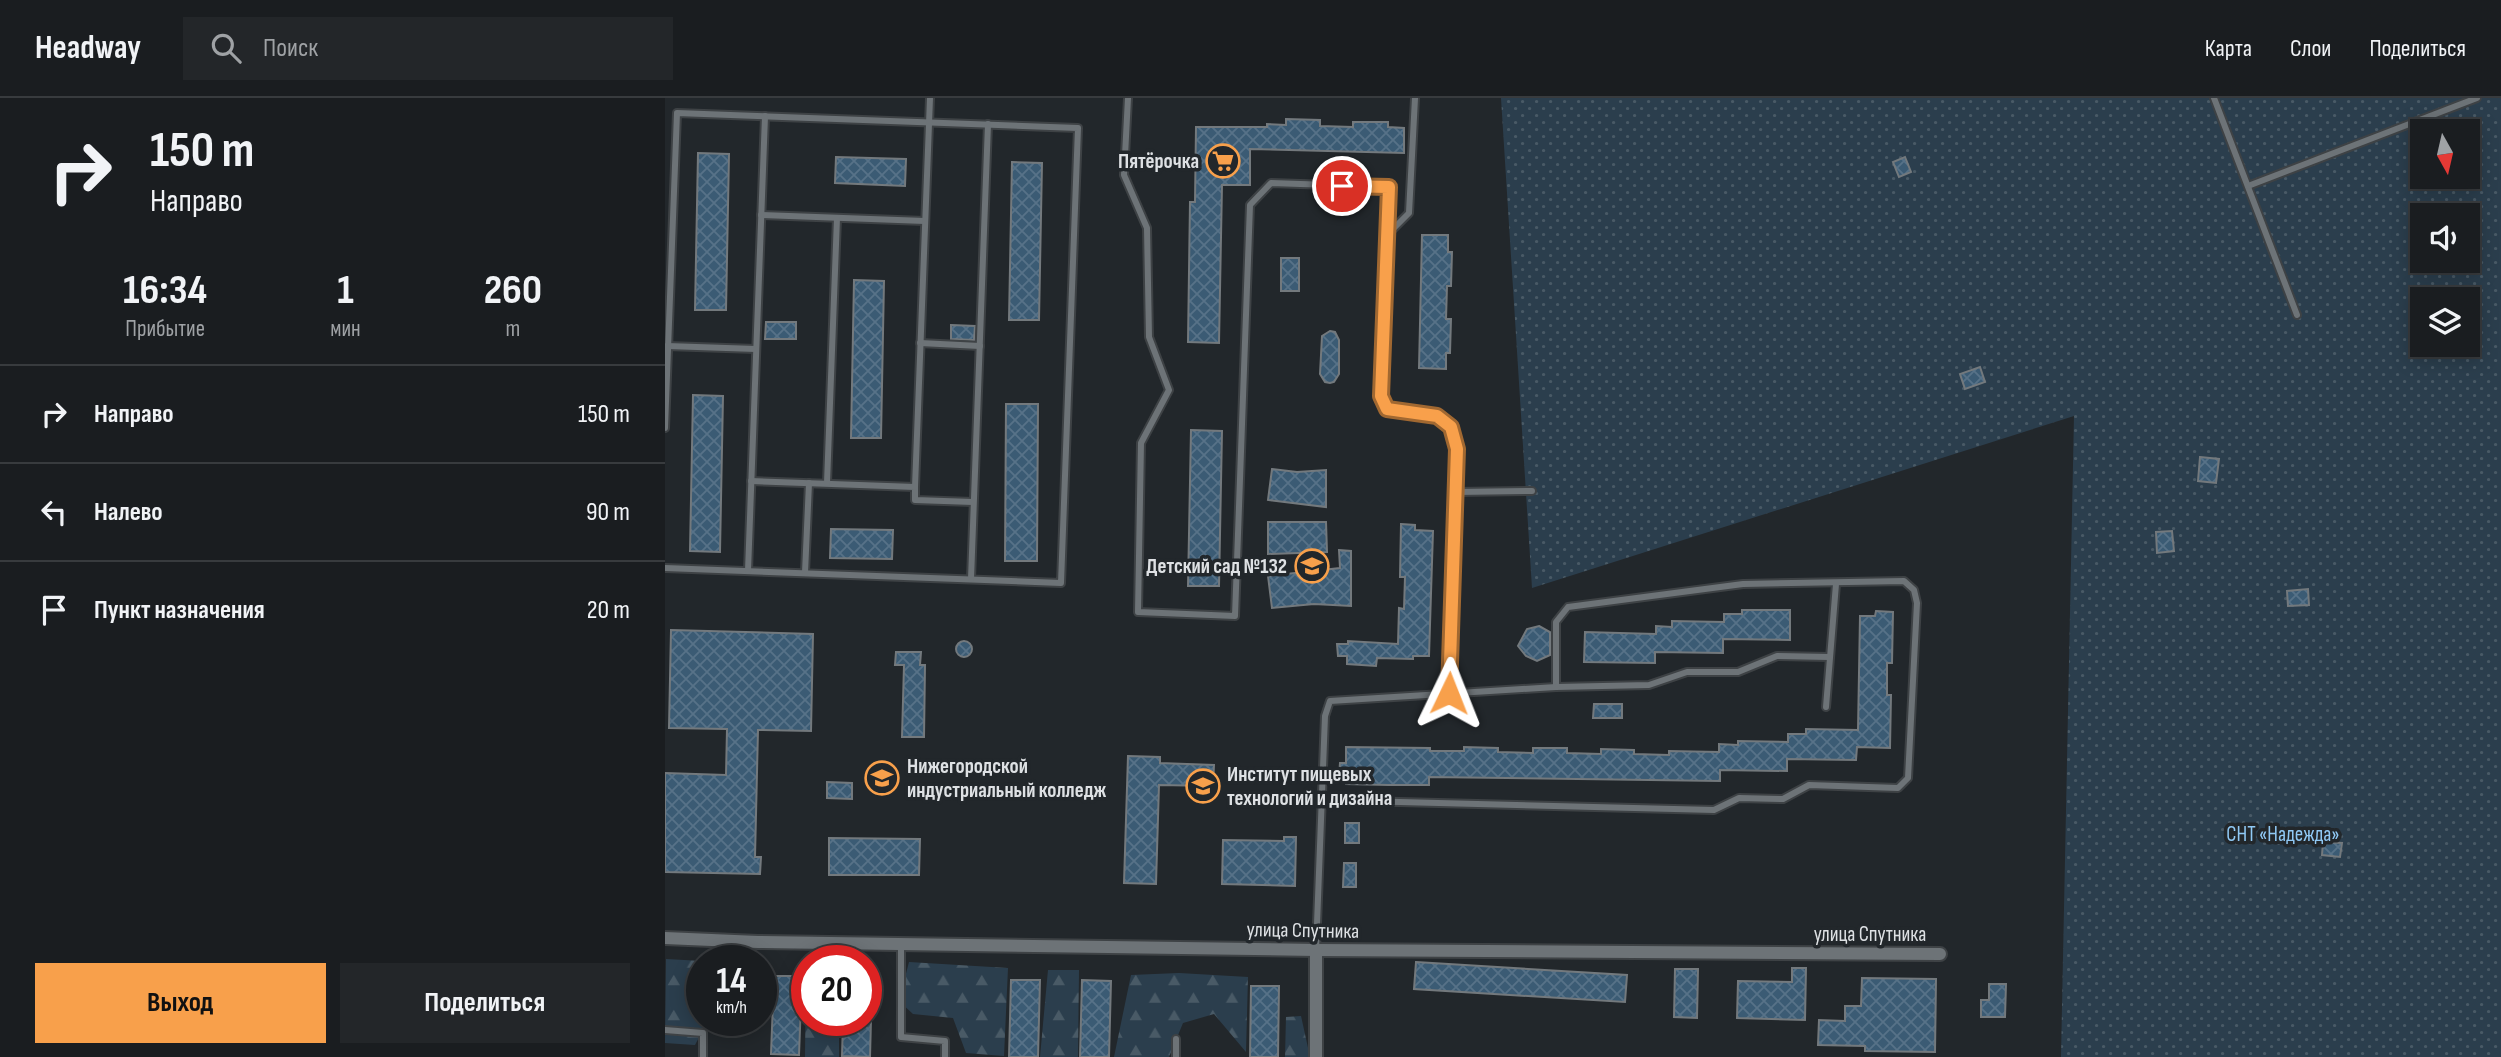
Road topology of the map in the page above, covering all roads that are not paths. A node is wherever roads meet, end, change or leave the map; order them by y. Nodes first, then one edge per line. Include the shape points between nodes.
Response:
1 (930, 98) edge
2 (1128, 98) edge
3 (1415, 98) edge
4 (2214, 98) edge
5 (2477, 98) edge
6 (765, 116) junction
7 (929, 122) junction
8 (988, 124) junction
9 (2248, 186) junction
10 (761, 215) junction
11 (837, 218) junction
12 (925, 221) junction
13 (1387, 235) junction
14 (2297, 315) dead end
15 (921, 344) junction
16 (667, 346) edge
17 (980, 346) junction
18 (756, 349) junction
19 (665, 428) edge
20 (751, 481) junction
21 (809, 483) junction
22 (827, 484) junction
23 (915, 487) junction
24 (1532, 491) dead end
25 (1455, 492) junction
26 (973, 502) junction
27 (665, 568) edge
28 (748, 571) junction
29 (806, 573) junction
30 (971, 579) junction
31 (1836, 584) junction
32 (1829, 657) junction
33 (1556, 687) junction
34 (1449, 693) junction
35 (1826, 707) dead end
36 (1322, 800) junction
37 (665, 938) edge
38 (901, 944) junction
39 (1316, 950) junction
40 (1940, 954) dead end
41 (665, 1030) edge
42 (1176, 1039) dead end
43 (703, 1057) edge
44 (945, 1057) edge
45 (1176, 1057) edge
46 (1315, 1057) edge

1 - 7 lane
2 - 13 lane via 1124,175 1147,228 1149,337 1169,390 1141,443 1138,612 1235,616 1250,205 1271,183 1389,187
3 - 13 lane via 1409,213
4 - 9 lane
5 - 9 lane
6 - 7 lane
6 - 10 lane
6 - 16 lane via 677,113
7 - 8 lane
7 - 12 lane
8 - 17 lane
8 - 30 lane via 1078,128 1061,583
9 - 14 lane
10 - 11 lane
10 - 18 lane
11 - 12 lane
11 - 22 lane
12 - 15 lane
13 - 25 lane via 1381,396 1387,409 1437,416 1451,427 1457,449
15 - 17 lane
15 - 23 lane
16 - 18 lane
16 - 19 lane
17 - 26 lane
18 - 20 lane
20 - 21 lane
20 - 28 lane
21 - 22 lane
21 - 29 lane
22 - 23 lane
23 - 26 lane via 915,500
24 - 25 lane
25 - 34 lane
26 - 30 lane
27 - 28 lane
28 - 29 lane
29 - 30 lane
31 - 32 lane
31 - 33 lane via 1743,584 1568,607 1556,622
31 - 36 lane via 1903,581 1914,590 1908,778 1898,788 1809,785 1783,799 1739,798 1714,810
32 - 33 lane via 1777,656 1738,672 1687,672 1649,685
32 - 35 lane
33 - 34 lane
34 - 36 lane via 1331,701 1325,716
36 - 39 lane
37 - 38 street, улица Спутника
38 - 39 street, улица Спутника
38 - 44 lane via 901,1037 945,1041
39 - 40 street, улица Спутника
39 - 46 street
41 - 43 lane via 703,1033
42 - 45 lane

